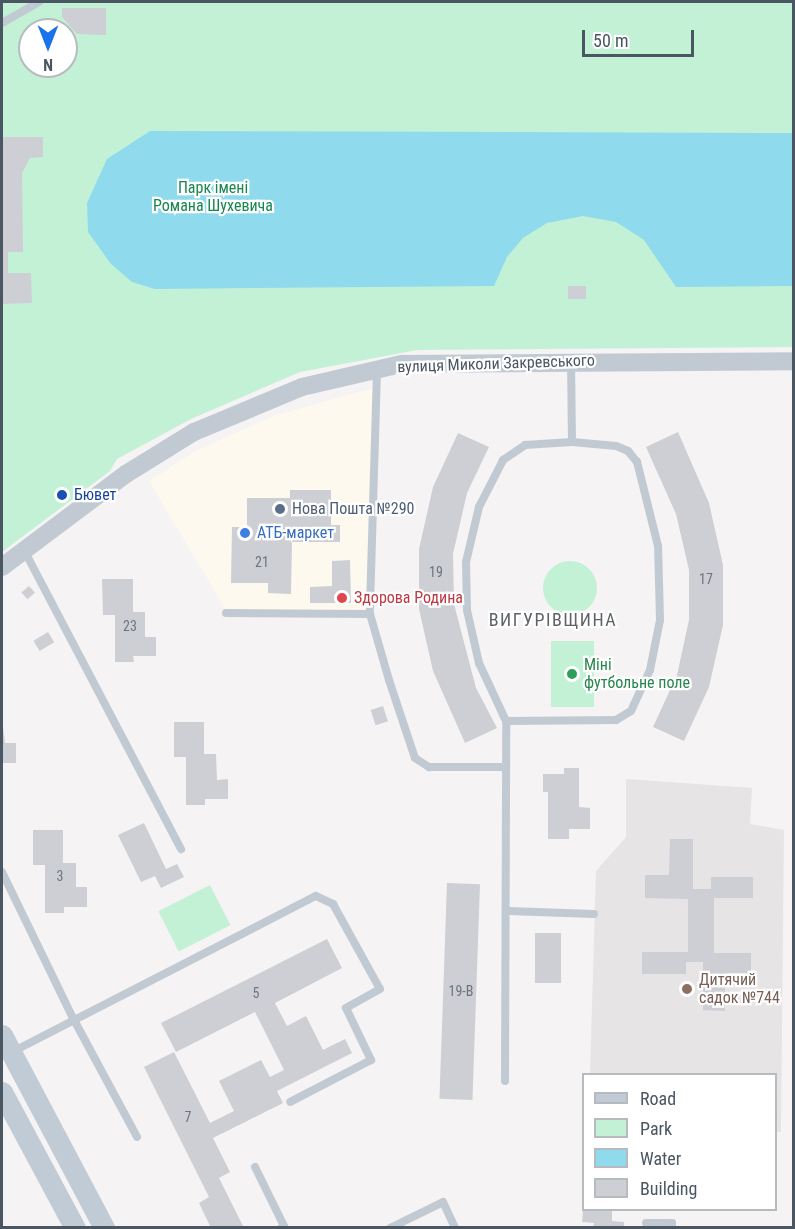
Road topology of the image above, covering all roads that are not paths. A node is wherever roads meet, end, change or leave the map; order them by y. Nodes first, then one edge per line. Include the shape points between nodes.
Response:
1 (39, 2) edge
2 (2, 23) edge
3 (570, 361) junction
4 (794, 361) edge
5 (377, 369) junction
6 (572, 442) junction
7 (24, 550) junction
8 (2, 567) edge
9 (226, 613) dead end
10 (370, 614) junction
11 (506, 722) junction
12 (506, 766) junction
13 (181, 849) dead end
14 (2, 872) edge
15 (507, 911) junction
16 (594, 914) dead end
17 (73, 1018) junction
18 (6, 1044) edge
19 (505, 1081) dead end
20 (2, 1092) edge
21 (290, 1102) dead end
22 (137, 1137) dead end
23 (255, 1167) dead end
24 (646, 1223) dead end
25 (75, 1227) edge
26 (104, 1227) edge
27 (281, 1227) edge
28 (390, 1227) edge
29 (455, 1227) edge
30 (672, 1227) edge

1 - 2 lane
3 - 4 street, вулиця Миколи Закревського
3 - 5 street, вулиця Миколи Закревського via 402,364
3 - 6 lane
5 - 7 street, вулиця Миколи Закревського via 302,387 194,432 126,474
5 - 10 lane
6 - 11 lane via 525,445 503,460 478,507 468,551 467,610 479,663
6 - 11 lane via 616,446 628,451 637,462 658,546 660,620 650,670 631,711 615,720
7 - 8 street, вулиця Миколи Закревського
7 - 13 lane
9 - 10 lane
10 - 12 lane via 416,758 429,766
11 - 12 lane
12 - 15 lane
14 - 17 lane
15 - 16 lane
15 - 19 lane
17 - 18 lane
17 - 21 lane via 308,897 326,899 333,904 380,989 346,1008 371,1060
17 - 22 lane
18 - 26 main road
20 - 25 main road
23 - 27 lane via 284,1226
24 - 30 lane via 672,1223
28 - 29 lane via 443,1202

